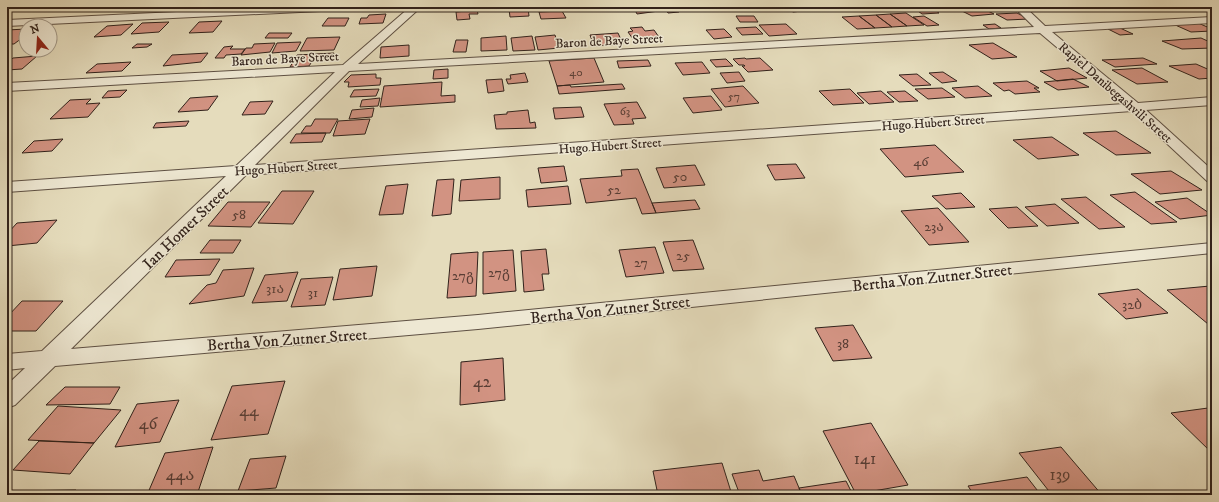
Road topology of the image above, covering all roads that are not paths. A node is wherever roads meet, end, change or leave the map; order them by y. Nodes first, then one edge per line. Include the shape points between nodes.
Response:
1 (341, 7) edge
2 (416, 7) edge
3 (1019, 7) edge
4 (1209, 21) edge
5 (7, 23) edge
6 (1042, 29) junction
7 (345, 68) junction
8 (7, 88) edge
9 (1212, 101) edge
10 (1134, 106) junction
11 (242, 170) junction
12 (1212, 178) edge
13 (7, 187) edge
14 (1212, 248) edge
15 (51, 357) junction
16 (7, 362) edge
17 (7, 399) edge

1 - 5 street
2 - 7 street, Ian Homer Street
3 - 6 street, Rapiel Danibegashvili Street
4 - 6 street, Baron de Baye Street
6 - 7 street, Baron de Baye Street
6 - 10 street, Rapiel Danibegashvili Street
7 - 8 street, Baron de Baye Street
7 - 11 street, Ian Homer Street
9 - 10 street, Hugo Hubert Street
10 - 11 street, Hugo Hubert Street via 947,122
10 - 12 street, Rapiel Danibegashvili Street
11 - 13 street, Hugo Hubert Street
11 - 15 street, Ian Homer Street
14 - 15 street, Bertha Von Zutner Street via 367,333
15 - 16 street, Bertha Von Zutner Street
15 - 17 street, Ian Homer Street

